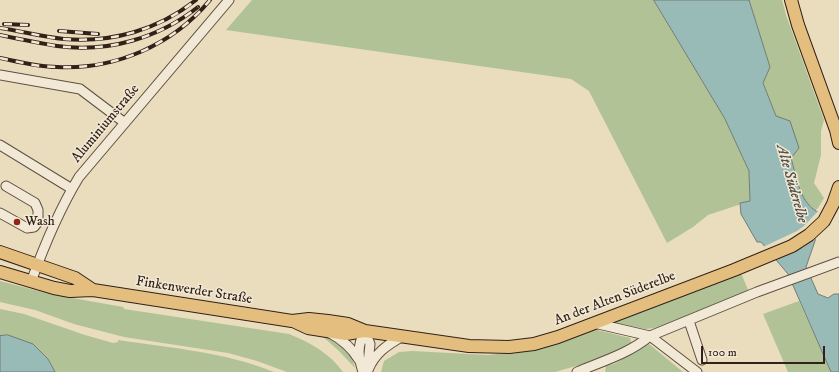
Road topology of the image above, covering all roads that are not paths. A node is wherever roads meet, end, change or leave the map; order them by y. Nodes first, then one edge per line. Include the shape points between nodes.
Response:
1 (229, 0) edge
2 (791, 0) edge
3 (0, 75) edge
4 (125, 123) junction
5 (839, 142) edge
6 (0, 145) edge
7 (6, 186) dead end
8 (839, 187) edge
9 (72, 189) junction
10 (0, 213) edge
11 (0, 252) edge
12 (839, 262) edge
13 (37, 265) junction
14 (0, 272) edge
15 (31, 282) junction
16 (93, 290) junction
17 (292, 320) junction
18 (689, 321) junction
19 (594, 323) junction
20 (326, 331) junction
21 (365, 331) junction
22 (402, 336) junction
23 (650, 336) junction
24 (359, 360) junction
25 (702, 360) dead end
26 (600, 367) edge
27 (366, 371) edge
28 (577, 372) edge
29 (697, 372) edge

1 - 4 street, Aluminiumstraße
2 - 5 main road
3 - 4 street via 80,89
4 - 9 street, Aluminiumstraße via 79,177
6 - 9 street
7 - 10 street via 35,203 38,222 34,227 27,228
8 - 19 main road, An der Alten Süderelbe via 824,221 792,246
9 - 13 street, Aluminiumstraße
11 - 13 main road, Finkenwerder Straße
12 - 18 street via 757,292
13 - 15 street, Aluminiumstraße
13 - 16 main road, Finkenwerder Straße via 75,278
14 - 15 main road, Finkenwerder Straße
15 - 16 main road, Finkenwerder Straße via 70,291
16 - 17 main road, Finkenwerder Straße
17 - 20 main road, Finkenwerder Straße via 308,328
17 - 21 main road, Finkenwerder Straße via 322,320 348,324
18 - 23 street
18 - 25 street
19 - 22 main road, An der Alten Süderelbe via 545,341 509,347 469,346
19 - 23 street
20 - 21 main road, Finkenwerder Straße via 346,334
20 - 24 street via 348,345
21 - 22 main road, An der Alten Süderelbe
21 - 24 street via 360,344
21 - 27 street via 370,344
22 - 27 street via 378,353
23 - 26 street via 637,347
23 - 29 street
24 - 27 street
26 - 28 street

